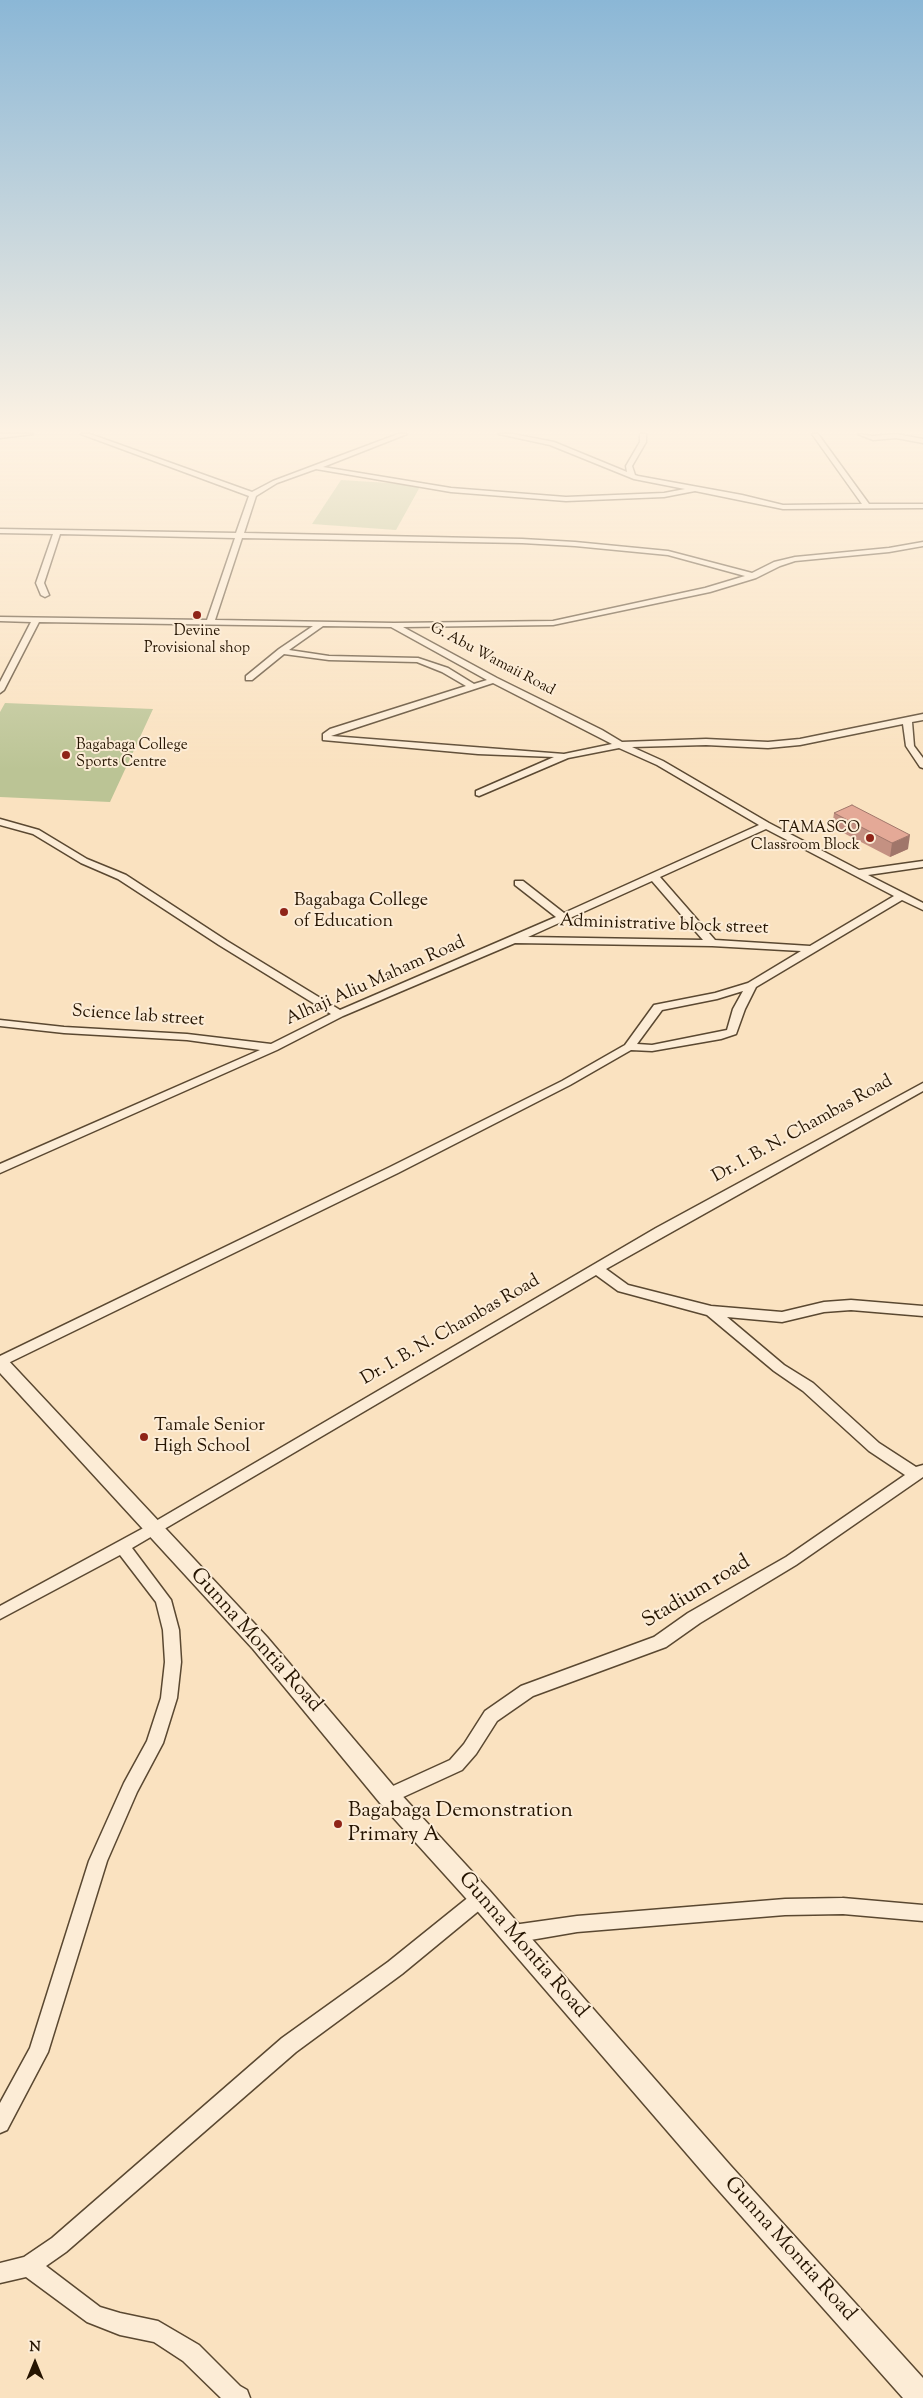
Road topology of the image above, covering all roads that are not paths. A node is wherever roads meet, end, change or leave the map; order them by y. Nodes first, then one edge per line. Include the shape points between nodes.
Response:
1 (52, 546) edge
2 (235, 546) edge
3 (590, 546) edge
4 (912, 546) edge
5 (753, 576) junction
6 (45, 595) dead end
7 (0, 619) edge
8 (37, 619) junction
9 (210, 622) junction
10 (323, 623) junction
11 (393, 625) junction
12 (282, 651) junction
13 (249, 678) dead end
14 (494, 680) junction
15 (473, 687) junction
16 (0, 690) edge
17 (923, 717) edge
18 (908, 719) junction
19 (620, 745) junction
20 (565, 756) junction
21 (923, 765) edge
22 (479, 793) dead end
23 (0, 822) edge
24 (766, 825) junction
25 (923, 864) edge
26 (858, 873) junction
27 (654, 876) junction
28 (519, 883) dead end
29 (901, 896) junction
30 (923, 907) edge
31 (561, 916) junction
32 (513, 940) junction
33 (712, 943) junction
34 (815, 949) junction
35 (752, 985) junction
36 (339, 1014) junction
37 (0, 1023) edge
38 (273, 1048) junction
39 (629, 1048) junction
40 (923, 1086) edge
41 (0, 1170) edge
42 (597, 1269) junction
43 (712, 1311) junction
44 (923, 1311) edge
45 (0, 1362) edge
46 (919, 1472) edge
47 (154, 1529) junction
48 (122, 1546) junction
49 (0, 1613) edge
50 (388, 1796) junction
51 (482, 1898) junction
52 (923, 1913) edge
53 (513, 1934) junction
54 (0, 2122) edge
55 (28, 2266) junction
56 (0, 2273) edge
57 (239, 2398) edge
58 (922, 2398) edge

1 - 6 street via 40,583
2 - 9 street
3 - 5 street via 647,550
4 - 5 street via 795,559
5 - 11 street via 707,590 552,623
7 - 8 street, G. Abu Wamaii Road
8 - 9 street, G. Abu Wamaii Road
8 - 16 street
9 - 10 street, G. Abu Wamaii Road
10 - 11 street, G. Abu Wamaii Road
10 - 12 street
11 - 14 street, G. Abu Wamaii Road
12 - 13 street
12 - 15 street via 329,658 418,660 445,670
14 - 15 street
14 - 19 street, G. Abu Wamaii Road
15 - 20 street via 334,731 326,738
17 - 18 street
18 - 19 street via 784,743
18 - 21 street via 910,746
19 - 20 street
19 - 24 street, G. Abu Wamaii Road via 660,763
20 - 22 street
23 - 36 street via 36,832 84,861 122,877
24 - 26 street, G. Abu Wamaii Road
24 - 27 street, Alhaji Aliu Maham Road
25 - 26 street
26 - 29 street, G. Abu Wamaii Road
27 - 31 street, Alhaji Aliu Maham Road
27 - 33 street
28 - 31 street
29 - 30 street, G. Abu Wamaii Road
29 - 34 street
31 - 32 street, Alhaji Aliu Maham Road
32 - 33 street, Administrative block street
32 - 36 street, Alhaji Aliu Maham Road
33 - 34 street, Administrative block street
34 - 35 street
35 - 39 street via 726,994 658,1007
35 - 39 street via 738,1010 732,1032 652,1048
36 - 38 street, Alhaji Aliu Maham Road
37 - 38 street, Science lab street via 187,1037
38 - 41 street, Alhaji Aliu Maham Road
39 - 45 street via 394,1170
40 - 42 street, Dr. I. B. N. Chambas Road
42 - 43 street via 623,1288
42 - 47 street, Dr. I. B. N. Chambas Road
43 - 44 street via 782,1317 824,1306
43 - 46 street via 779,1368 808,1386 874,1447
45 - 47 street, Gunna Montia Road
46 - 50 street, Stadium road via 792,1561 694,1618 660,1642 527,1691 491,1716 456,1765
47 - 48 street, Dr. I. B. N. Chambas Road
47 - 50 street, Gunna Montia Road via 260,1643
48 - 49 street, Dr. I. B. N. Chambas Road
48 - 54 street via 163,1600 171,1630 173,1662 169,1698 155,1743 130,1788 98,1861 38,2052
50 - 51 street, Gunna Montia Road
51 - 53 street, Gunna Montia Road
51 - 55 street via 395,1968 288,2045 100,2211
52 - 53 street via 843,1906 785,1907 626,1919
53 - 58 street, Gunna Montia Road via 721,2174
55 - 56 street
55 - 57 street via 94,2315 158,2332 191,2353

